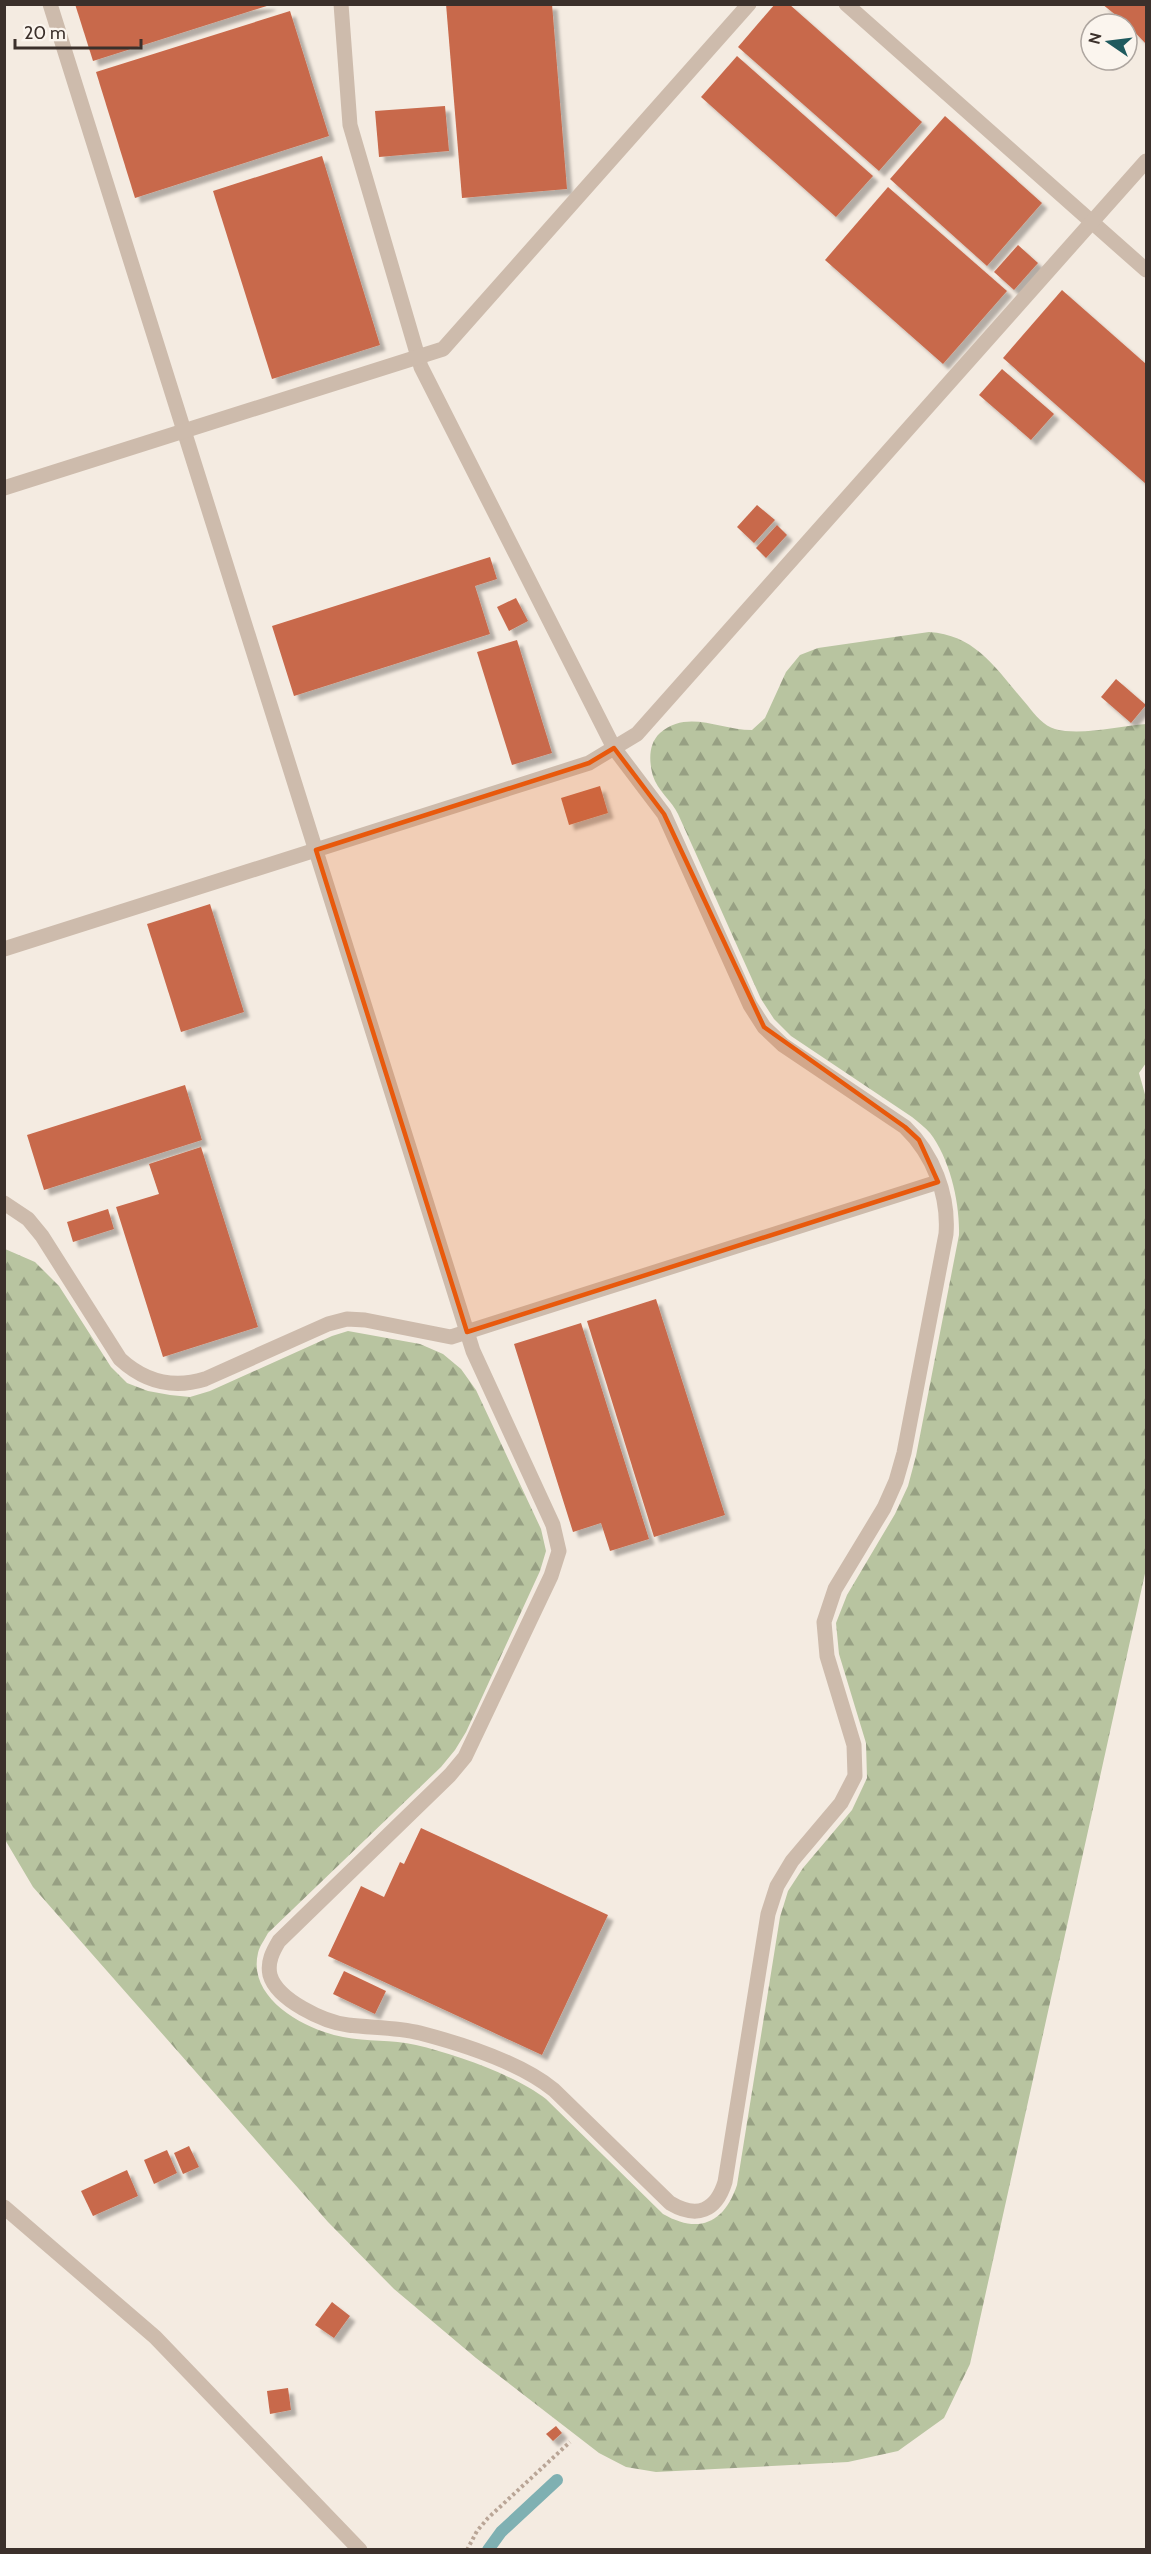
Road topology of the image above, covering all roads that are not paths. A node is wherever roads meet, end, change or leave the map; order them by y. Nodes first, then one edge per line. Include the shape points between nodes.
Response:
1 (50, 4) edge
2 (341, 4) edge
3 (749, 4) edge
4 (846, 4) edge
5 (1146, 161) edge
6 (1092, 222) junction
7 (1146, 270) edge
8 (418, 357) junction
9 (184, 431) junction
10 (4, 488) edge
11 (614, 748) junction
12 (316, 850) junction
13 (4, 949) edge
14 (939, 1182) junction
15 (4, 1203) edge
16 (467, 1332) junction
17 (4, 2207) edge
18 (360, 2550) edge

1 - 9 street
2 - 8 street via 350,125
3 - 8 street via 443,349
4 - 6 street
5 - 6 street
6 - 7 street
6 - 11 street via 637,734
8 - 9 street
8 - 11 street via 434,397
9 - 10 street
9 - 12 street
11 - 12 street via 589,763
11 - 14 street via 664,814 764,1028 905,1127 919,1140
12 - 13 street
12 - 16 street
14 - 16 street
14 - 16 street via 948,1215 946,1234 904,1453 884,1508 836,1589 824,1622 827,1656 854,1745 855,1776 841,1803 792,1861 777,1886 768,1914 725,2182 721,2196 698,2212 670,2203 538,2077 440,2038 328,2021 278,1990 270,1975 270,1956 279,1941 465,1758 552,1576 559,1551 553,1525
15 - 16 street via 28,1219 42,1236 120,1359 134,1372 152,1379 188,1384 205,1379 347,1319 451,1337
17 - 18 street via 155,2337

